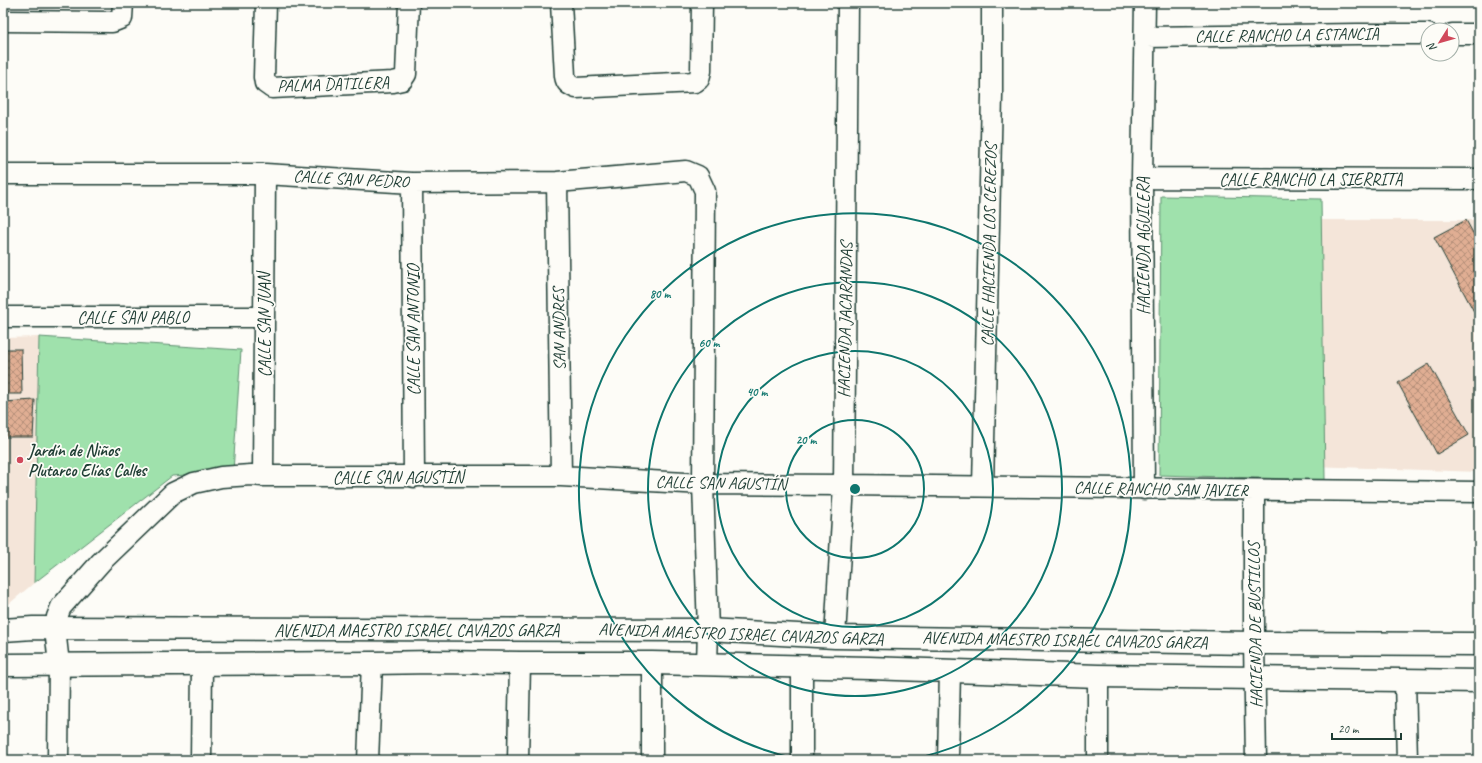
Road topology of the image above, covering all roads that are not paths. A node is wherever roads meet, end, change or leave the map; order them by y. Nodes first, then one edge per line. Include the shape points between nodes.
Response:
1 (266, 3) edge
2 (409, 3) edge
3 (561, 3) edge
4 (702, 3) edge
5 (848, 3) edge
6 (992, 3) edge
7 (1145, 3) edge
8 (121, 11) edge
9 (3, 21) edge
10 (1420, 34) edge
11 (1460, 34) edge
12 (1479, 34) edge
13 (1145, 37) junction
14 (3, 174) edge
15 (265, 174) junction
16 (1142, 178) junction
17 (1479, 180) edge
18 (557, 182) junction
19 (412, 183) junction
20 (3, 317) edge
21 (264, 317) junction
22 (263, 476) junction
23 (562, 476) junction
24 (414, 477) junction
25 (703, 484) junction
26 (844, 485) junction
27 (983, 486) junction
28 (1144, 489) junction
29 (1254, 490) junction
30 (1479, 492) edge
31 (55, 629) junction
32 (3, 630) edge
33 (708, 630) junction
34 (835, 637) junction
35 (1254, 643) junction
36 (1479, 644) edge
37 (372, 663) junction
38 (520, 663) junction
39 (59, 664) junction
40 (202, 664) junction
41 (652, 664) junction
42 (707, 664) junction
43 (3, 665) edge
44 (802, 667) junction
45 (950, 672) junction
46 (1098, 676) junction
47 (1255, 679) junction
48 (1405, 680) junction
49 (1479, 681) edge
50 (58, 760) edge
51 (200, 760) edge
52 (368, 760) edge
53 (518, 760) edge
54 (652, 760) edge
55 (802, 760) edge
56 (948, 760) edge
57 (1098, 760) edge
58 (1256, 760) edge
59 (1407, 760) edge

1 - 2 street, PALMA DATILERA via 264,77 265,83 272,88 402,80 406,74
3 - 4 street via 565,76 570,86 576,88 692,83 699,78 701,72
5 - 26 street, HACIENDA JACARANDAS
6 - 27 street, CALLE HACIENDA LOS CEREZOS
7 - 13 street, HACIENDA AGUILERA
8 - 9 street via 112,22
10 - 13 street, CALLE RANCHO LA ESTANCIA
11 - 12 street
13 - 16 street, HACIENDA AGUILERA
14 - 15 street, CALLE SAN PEDRO
15 - 19 street, CALLE SAN PEDRO
15 - 21 street, CALLE SAN JUAN
16 - 17 street, CALLE RANCHO LA SIERRITA
16 - 28 street, HACIENDA AGUILERA
18 - 19 street, CALLE SAN PEDRO
18 - 23 street, SAN ANDRES
18 - 25 street, CALLE SAN PEDRO via 686,171 698,176 705,191
19 - 24 street, CALLE SAN ANTONIO
20 - 21 street, CALLE SAN PABLO
21 - 22 street, CALLE SAN JUAN
22 - 24 street, CALLE SAN AGUSTÍN
22 - 31 street, CALLE SAN AGUSTÍN via 221,476 194,483 173,493 77,588 62,606
23 - 24 street, CALLE SAN AGUSTÍN
23 - 25 street, CALLE SAN AGUSTÍN
25 - 26 street, CALLE SAN AGUSTÍN
25 - 33 street
26 - 27 street, CALLE RANCHO SAN JAVIER
26 - 34 street, HACIENDA JACARANDAS
27 - 28 street, CALLE RANCHO SAN JAVIER
28 - 29 street, CALLE RANCHO SAN JAVIER
29 - 30 street, CALLE RANCHO SAN JAVIER
29 - 35 street, HACIENDA DE BUSTILLOS
31 - 32 street, AVENIDA MAESTRO ISRAEL CAVAZOS GARZA
31 - 33 street, AVENIDA MAESTRO ISRAEL CAVAZOS GARZA
31 - 39 street, CALLE SAN AGUSTÍN
33 - 34 street, AVENIDA MAESTRO ISRAEL CAVAZOS GARZA
33 - 42 street
34 - 35 street, AVENIDA MAESTRO ISRAEL CAVAZOS GARZA
35 - 36 street, AVENIDA MAESTRO ISRAEL CAVAZOS GARZA
35 - 47 street, HACIENDA DE BUSTILLOS
37 - 38 street, AVENIDA MAESTRO ISRAEL CAVAZOS GARZA
37 - 40 street, AVENIDA MAESTRO ISRAEL CAVAZOS GARZA
37 - 52 street
38 - 41 street, AVENIDA MAESTRO ISRAEL CAVAZOS GARZA
38 - 53 street
39 - 40 street, AVENIDA MAESTRO ISRAEL CAVAZOS GARZA
39 - 43 street, AVENIDA MAESTRO ISRAEL CAVAZOS GARZA
39 - 50 street, CALLE SAN AGUSTÍN
40 - 51 street
41 - 42 street, AVENIDA MAESTRO ISRAEL CAVAZOS GARZA
41 - 54 street
42 - 44 street, AVENIDA MAESTRO ISRAEL CAVAZOS GARZA
44 - 45 street, AVENIDA MAESTRO ISRAEL CAVAZOS GARZA
44 - 55 street
45 - 46 street, AVENIDA MAESTRO ISRAEL CAVAZOS GARZA
45 - 56 street
46 - 47 street, AVENIDA MAESTRO ISRAEL CAVAZOS GARZA
46 - 57 street
47 - 48 street, AVENIDA MAESTRO ISRAEL CAVAZOS GARZA
47 - 58 street, HACIENDA DE BUSTILLOS
48 - 49 street, AVENIDA MAESTRO ISRAEL CAVAZOS GARZA
48 - 59 street

